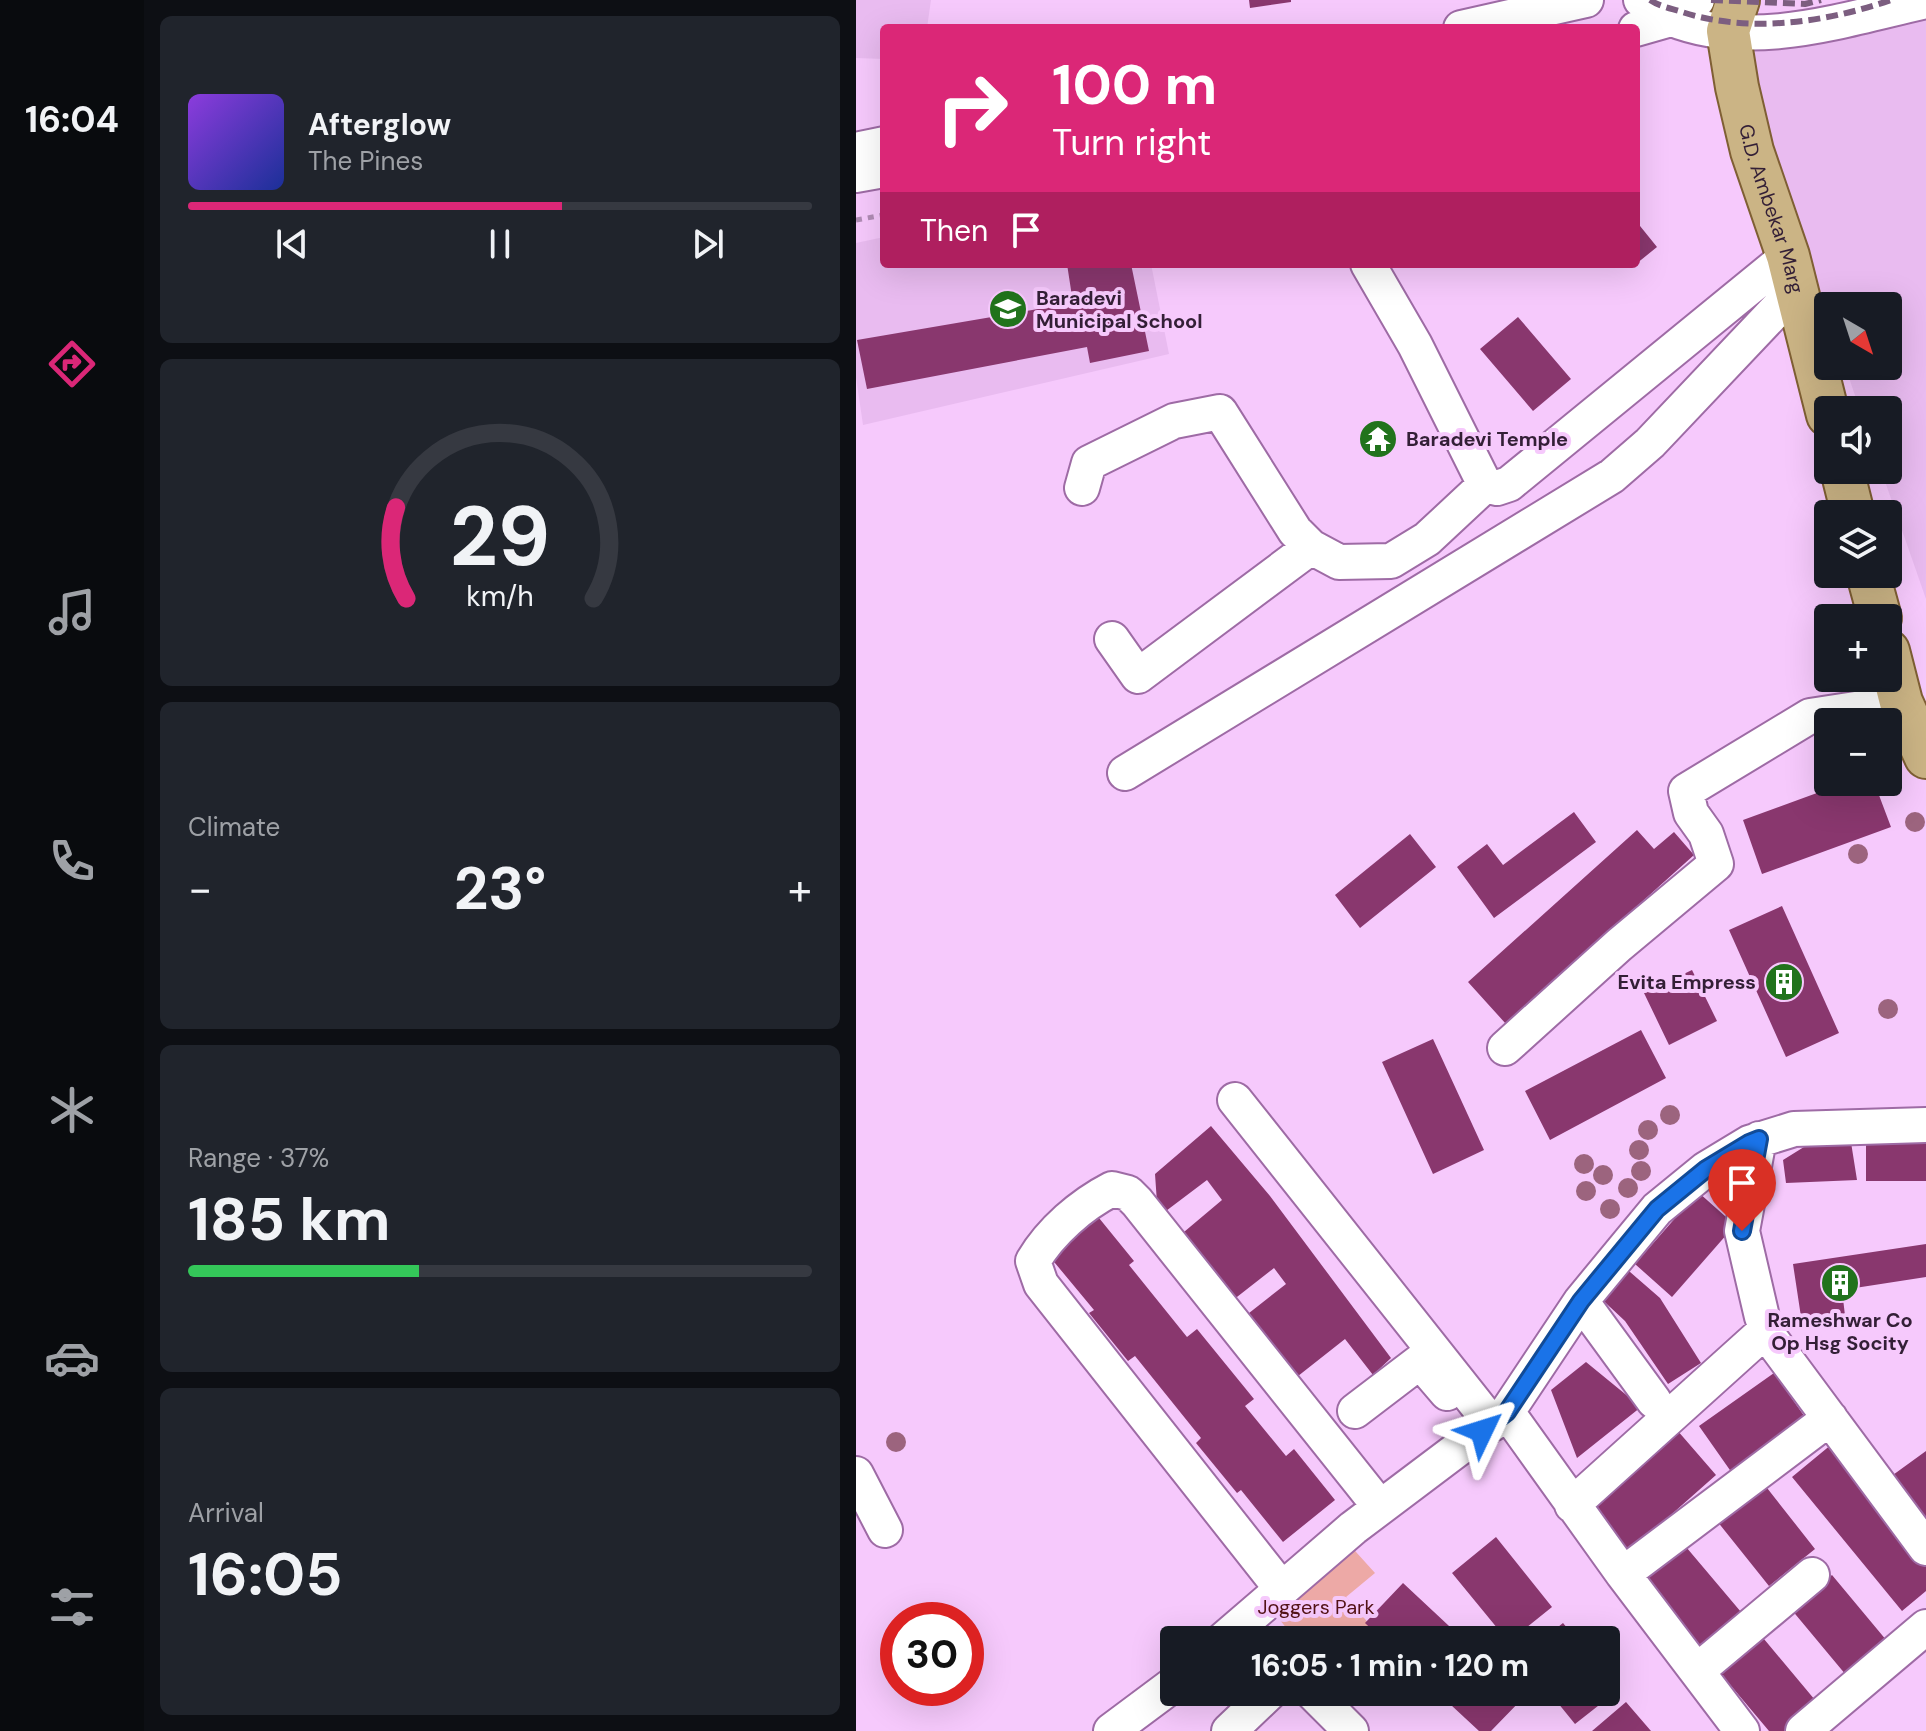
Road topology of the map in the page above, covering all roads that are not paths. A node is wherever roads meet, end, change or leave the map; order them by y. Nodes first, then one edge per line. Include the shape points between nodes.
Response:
1 (1586, 0) edge
2 (1641, 0) edge
3 (1926, 1) edge
4 (1684, 10) edge
5 (1733, 16) edge
6 (1479, 24) edge
7 (1640, 27) edge
8 (880, 145) edge
9 (856, 150) edge
10 (880, 171) edge
11 (856, 175) edge
12 (1370, 268) edge
13 (1792, 272) junction
14 (1823, 396) edge
15 (1485, 485) junction
16 (1082, 488) dead end
17 (1311, 547) junction
18 (1112, 639) dead end
19 (1898, 692) edge
20 (1901, 702) junction
21 (1926, 757) edge
22 (1125, 773) dead end
23 (1505, 1048) dead end
24 (1235, 1100) dead end
25 (1926, 1125) edge
26 (1759, 1139) junction
27 (1581, 1301) junction
28 (1762, 1317) dead end
29 (1434, 1366) junction
30 (1654, 1401) dead end
31 (1355, 1411) dead end
32 (1830, 1418) junction
33 (1487, 1422) junction
34 (1446, 1449) junction
35 (1412, 1469) dead end
36 (856, 1474) edge
37 (1572, 1505) junction
38 (1380, 1507) junction
39 (885, 1530) dead end
40 (1926, 1548) edge
41 (1623, 1574) junction
42 (1812, 1575) dead end
43 (1281, 1588) junction
44 (1249, 1626) edge
45 (1926, 1627) edge
46 (1697, 1671) junction
47 (1160, 1694) edge
48 (1255, 1706) edge
49 (1326, 1706) edge
50 (1111, 1731) edge
51 (1229, 1731) edge
52 (1351, 1731) edge
53 (1742, 1731) edge
54 (1803, 1731) edge

1 - 6 street
2 - 4 street
3 - 5 street via 1768,33
4 - 5 street
4 - 7 street
5 - 13 main road, G.D. Ambekar Marg via 1737,87
8 - 9 street
10 - 11 street
12 - 15 street
13 - 14 main road, G.D. Ambekar Marg
13 - 15 street via 1509,484
13 - 22 street via 1650,443 1612,476
15 - 17 street via 1427,539 1391,561 1339,562
16 - 17 street via 1089,463 1174,421 1220,412 1295,531
17 - 18 street via 1138,676
19 - 20 main road
20 - 21 main road
20 - 23 street via 1810,716 1686,791 1716,864
24 - 29 street
25 - 26 street via 1794,1129
26 - 27 street via 1706,1169 1657,1209
26 - 28 street via 1742,1231
27 - 30 street
27 - 33 street
29 - 31 street via 1414,1365
29 - 33 street
32 - 37 street via 1765,1331
32 - 40 street
32 - 41 street
33 - 34 street
33 - 37 street
34 - 35 street
34 - 38 street
36 - 39 street
37 - 41 street
38 - 43 street
38 - 43 street via 1137,1202 1112,1189 1091,1200 1043,1244 1033,1261 1035,1272
41 - 46 street
42 - 46 street
43 - 44 street
45 - 54 street
46 - 53 street
47 - 50 street
48 - 51 street
49 - 52 street

